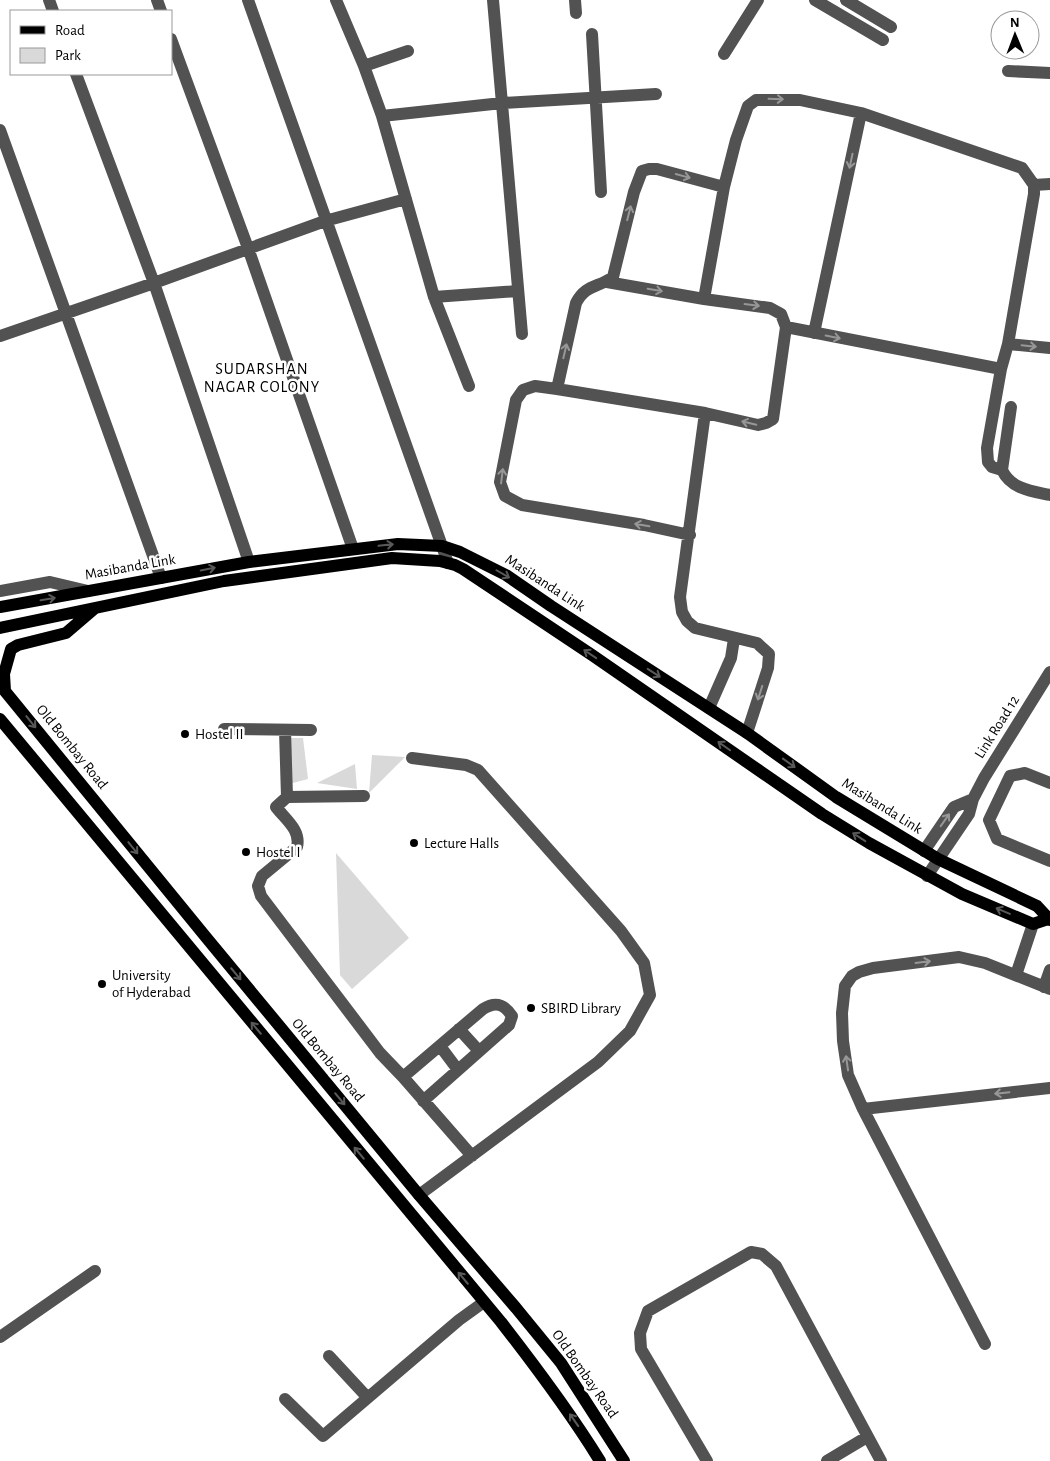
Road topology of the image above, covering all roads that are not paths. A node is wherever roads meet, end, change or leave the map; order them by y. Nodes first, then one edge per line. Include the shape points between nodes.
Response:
1 (248, 0) edge
2 (336, 0) edge
3 (493, 0) edge
4 (758, 0) edge
5 (815, 0) edge
6 (846, 0) edge
7 (891, 27) dead end
8 (592, 34) dead end
9 (883, 40) dead end
10 (172, 42) edge
11 (408, 52) dead end
12 (724, 54) dead end
13 (364, 66) junction
14 (1008, 71) dead end
15 (1050, 73) edge
16 (76, 75) edge
17 (656, 94) dead end
18 (595, 97) junction
19 (502, 103) junction
20 (861, 113) junction
21 (382, 116) junction
22 (0, 130) edge
23 (1050, 184) edge
24 (1034, 185) junction
25 (724, 187) junction
26 (601, 192) dead end
27 (406, 199) junction
28 (325, 221) junction
29 (248, 248) junction
30 (607, 282) junction
31 (154, 283) junction
32 (518, 291) junction
33 (434, 297) junction
34 (704, 299) junction
35 (66, 314) junction
36 (786, 326) junction
37 (814, 333) junction
38 (522, 334) dead end
39 (0, 336) edge
40 (1008, 344) junction
41 (1050, 348) edge
42 (1000, 369) junction
43 (469, 386) dead end
44 (557, 389) junction
45 (1010, 407) dead end
46 (706, 413) junction
47 (1002, 470) junction
48 (1050, 495) edge
49 (690, 534) junction
50 (442, 546) junction
51 (353, 549) junction
52 (249, 562) junction
53 (448, 563) junction
54 (161, 578) junction
55 (525, 588) junction
56 (0, 591) edge
57 (89, 591) junction
58 (514, 602) junction
59 (0, 607) edge
60 (96, 608) junction
61 (0, 628) edge
62 (734, 638) junction
63 (1050, 672) edge
64 (2, 688) edge
65 (708, 708) junction
66 (0, 719) edge
67 (224, 729) dead end
68 (285, 730) junction
69 (312, 730) dead end
70 (747, 732) junction
71 (412, 758) dead end
72 (1050, 783) edge
73 (364, 796) dead end
74 (287, 797) junction
75 (973, 799) junction
76 (924, 851) junction
77 (938, 859) junction
78 (1050, 861) edge
79 (927, 876) junction
80 (1049, 919) edge
81 (1033, 924) junction
82 (1050, 970) edge
83 (1016, 975) junction
84 (1047, 988) edge
85 (459, 1029) junction
86 (440, 1046) junction
87 (479, 1051) junction
88 (458, 1070) junction
89 (403, 1077) junction
90 (1050, 1088) edge
91 (424, 1100) junction
92 (863, 1108) junction
93 (472, 1156) junction
94 (419, 1195) junction
95 (95, 1271) dead end
96 (484, 1302) junction
97 (0, 1337) edge
98 (985, 1344) dead end
99 (329, 1356) dead end
100 (367, 1397) junction
101 (285, 1399) dead end
102 (867, 1437) junction
103 (600, 1461) edge
104 (624, 1461) edge
105 (707, 1461) edge
106 (827, 1461) edge
107 (881, 1461) edge

1 - 28 street
2 - 13 street
3 - 19 street
4 - 12 street
5 - 9 street
6 - 7 street
8 - 18 street
10 - 29 street
11 - 13 street
13 - 21 street
14 - 15 street
16 - 31 street
17 - 18 street
18 - 19 street
18 - 26 street
19 - 21 street
19 - 32 street
20 - 24 street via 1022,168
25 -> 20 street via 741,124 748,106 756,100 800,100
20 -> 37 street
21 - 27 street
22 - 35 street
23 - 24 street
24 - 40 street
30 -> 25 street via 613,277 642,171 657,169
25 - 34 street
27 - 28 street
27 - 33 street
28 - 29 street
28 - 50 street
29 - 31 street
29 - 51 street
30 -> 34 street
44 -> 30 street via 580,294
31 - 35 street
31 - 52 street
32 - 33 street
32 - 38 street
33 - 43 street
34 -> 36 street via 770,308 782,314
35 - 39 street
35 - 54 street
36 - 37 street
36 -> 46 street via 773,419 758,425
37 -> 42 street
40 -> 41 street
40 - 42 street
42 - 47 street via 987,456 992,467
44 - 46 street
49 -> 44 street via 522,505 505,496 500,482 516,400 523,390 535,386
45 - 47 street
46 - 49 street
47 - 48 street via 1006,477 1025,490
49 - 62 street via 680,597 682,612 686,621 695,628
51 -> 50 main road, Masibanda Link via 398,544
50 - 53 street
50 -> 55 main road, Masibanda Link via 506,575
51 - 52 main road, Masibanda Link
54 -> 52 main road, Masibanda Link
53 - 58 main road
53 - 60 main road via 392,558 224,581
54 - 57 main road, Masibanda Link
55 - 58 main road
55 -> 65 main road, Masibanda Link
56 - 57 street via 50,582
59 -> 57 main road, Masibanda Link
79 -> 58 main road via 822,814
60 - 61 main road
60 - 64 main road via 66,633 18,645 11,650
62 - 65 street via 731,658
62 -> 70 street via 757,643 769,654 768,668
63 - 75 street, Link Road 12
64 -> 94 main road, Old Bombay Road
65 - 70 main road, Masibanda Link
96 -> 66 main road
67 - 68 street
68 - 69 street
68 - 74 street
70 -> 76 main road, Masibanda Link via 836,798
71 - 93 street via 478,770 621,931 644,962 650,995 630,1031 598,1062
72 - 78 street via 1025,773 1010,776 988,820 997,839
73 - 74 street
74 - 89 street via 276,808 298,833 299,839 297,846 262,876 258,886 261,896 380,1053
76 -> 75 street via 954,807
75 - 77 street, Link Road 12 via 969,814
76 - 77 main road, Masibanda Link
77 - 79 street, Link Road 12
77 - 80 main road, Masibanda Link via 1038,906
81 -> 79 main road
80 - 81 main road
81 - 83 street
82 - 84 street
83 - 84 street
92 -> 83 street via 848,1075 843,1041 843,997 852,976 873,968 960,957 985,962
85 - 86 street
85 - 87 street
85 - 87 street via 491,1004 508,1010 512,1016 508,1025
86 - 88 street
86 - 89 street
87 - 88 street
88 - 91 street
89 - 91 street
90 -> 92 street
91 - 93 street
92 - 98 street
93 - 94 street
94 - 104 main road, Old Bombay Road via 561,1363
95 - 97 street
96 - 100 street
103 -> 96 main road via 543,1377
99 - 100 street
100 - 101 street via 323,1436
102 - 105 street via 776,1266 762,1254 751,1252 648,1311 640,1333 641,1349
102 - 106 street
102 - 107 street

